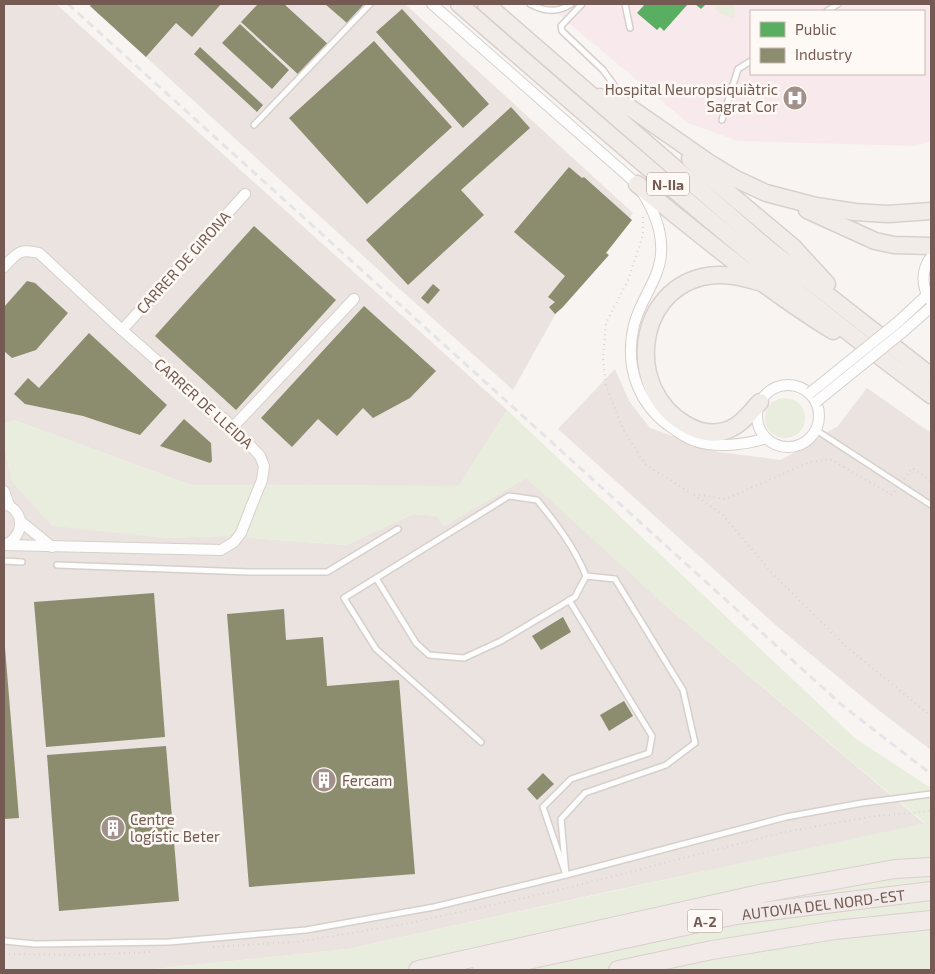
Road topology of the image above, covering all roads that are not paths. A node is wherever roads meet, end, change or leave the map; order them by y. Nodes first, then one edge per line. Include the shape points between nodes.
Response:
1 (370, 4) edge
2 (432, 4) edge
3 (459, 4) edge
4 (486, 4) edge
5 (530, 4) edge
6 (571, 4) edge
7 (582, 4) edge
8 (625, 4) edge
9 (630, 28) dead end
10 (750, 62) edge
11 (592, 94) junction
12 (629, 107) junction
13 (722, 120) dead end
14 (254, 125) dead end
15 (660, 128) junction
16 (637, 184) junction
17 (244, 194) dead end
18 (778, 196) junction
19 (931, 211) edge
20 (931, 246) edge
21 (931, 257) edge
22 (4, 266) edge
23 (762, 283) junction
24 (929, 298) edge
25 (354, 299) dead end
26 (931, 307) edge
27 (852, 315) junction
28 (901, 326) junction
29 (122, 330) junction
30 (881, 358) junction
31 (931, 376) edge
32 (931, 395) edge
33 (813, 397) junction
34 (760, 402) junction
35 (233, 427) junction
36 (816, 430) junction
37 (766, 438) junction
38 (4, 491) edge
39 (6, 504) edge
40 (931, 505) edge
41 (20, 521) junction
42 (398, 529) dead end
43 (4, 545) edge
44 (52, 547) junction
45 (4, 560) edge
46 (22, 562) dead end
47 (57, 565) dead end
48 (586, 576) junction
49 (376, 578) junction
50 (569, 600) junction
51 (481, 742) dead end
52 (928, 794) edge
53 (931, 867) edge
54 (566, 875) junction
55 (931, 875) edge
56 (931, 891) edge
57 (764, 892) junction
58 (931, 920) edge
59 (931, 931) edge
60 (4, 941) edge
61 (743, 945) junction
62 (418, 970) edge
63 (482, 970) edge
64 (618, 970) edge

1 - 14 lane
2 - 16 street
3 - 30 highway, N-IIa via 778,277
4 - 11 highway, N-IIa
5 - 6 lane via 553,11
7 - 12 lane via 561,26 562,32 603,70
8 - 9 lane
10 - 13 lane via 738,69
11 - 12 highway
11 - 27 highway, N-IIa via 766,246
12 - 15 highway
15 - 18 highway via 736,179
15 - 27 highway via 700,169 793,247
16 - 23 highway
16 - 37 street via 656,216 661,236 661,255 655,278 634,324 632,370 638,390 651,411 665,424 695,441 734,445
17 - 29 street, CARRER DE GIRONA
18 - 19 highway via 855,212
18 - 20 highway via 875,241
21 - 24 street via 924,274 924,288
22 - 29 street, CARRER DE LLEIDA via 18,252 39,253
23 - 30 highway via 790,305
23 - 34 highway via 739,276 718,275 702,277 681,287 670,295 650,324 645,359 649,380 659,400 692,428 720,433 734,427
24 - 28 street
25 - 35 street
26 - 28 street
27 - 31 highway, N-IIa
28 - 33 street, bridge
29 - 35 street, CARRER DE LLEIDA
30 - 32 highway, N-IIa
33 - 34 street via 795,385 787,384 771,390
33 - 36 street via 820,414
34 - 37 street via 756,419
35 - 44 street, CARRER DE LLEIDA via 260,456 264,466 262,480 241,533 228,547 211,551
36 - 37 street via 810,439 791,447 777,445
36 - 40 lane
38 - 39 street
39 - 41 street
41 - 43 street via 17,536
41 - 44 street
42 - 47 lane via 327,572
43 - 44 street, CARRER DE LLEIDA
45 - 46 lane
48 - 49 lane via 580,560 537,500 509,496
48 - 50 lane via 575,597
48 - 54 lane via 615,578 683,690 695,743 666,765 585,793 561,819
49 - 50 lane via 416,643 429,654 464,658 501,641
49 - 51 lane via 344,598 376,649
50 - 54 lane via 652,736 649,753 571,779 543,806
52 - 54 lane via 786,817
53 - 57 highway
54 - 60 lane via 434,908 306,930 169,942 35,944
55 - 57 highway
56 - 63 highway, AUTOVIA DEL NORD-EST / A-2 via 736,915
57 - 62 highway
58 - 61 highway, AUTOVIA DEL NORD-EST / A-2 via 835,930
59 - 61 highway
61 - 64 highway, AUTOVIA DEL NORD-EST / A-2

